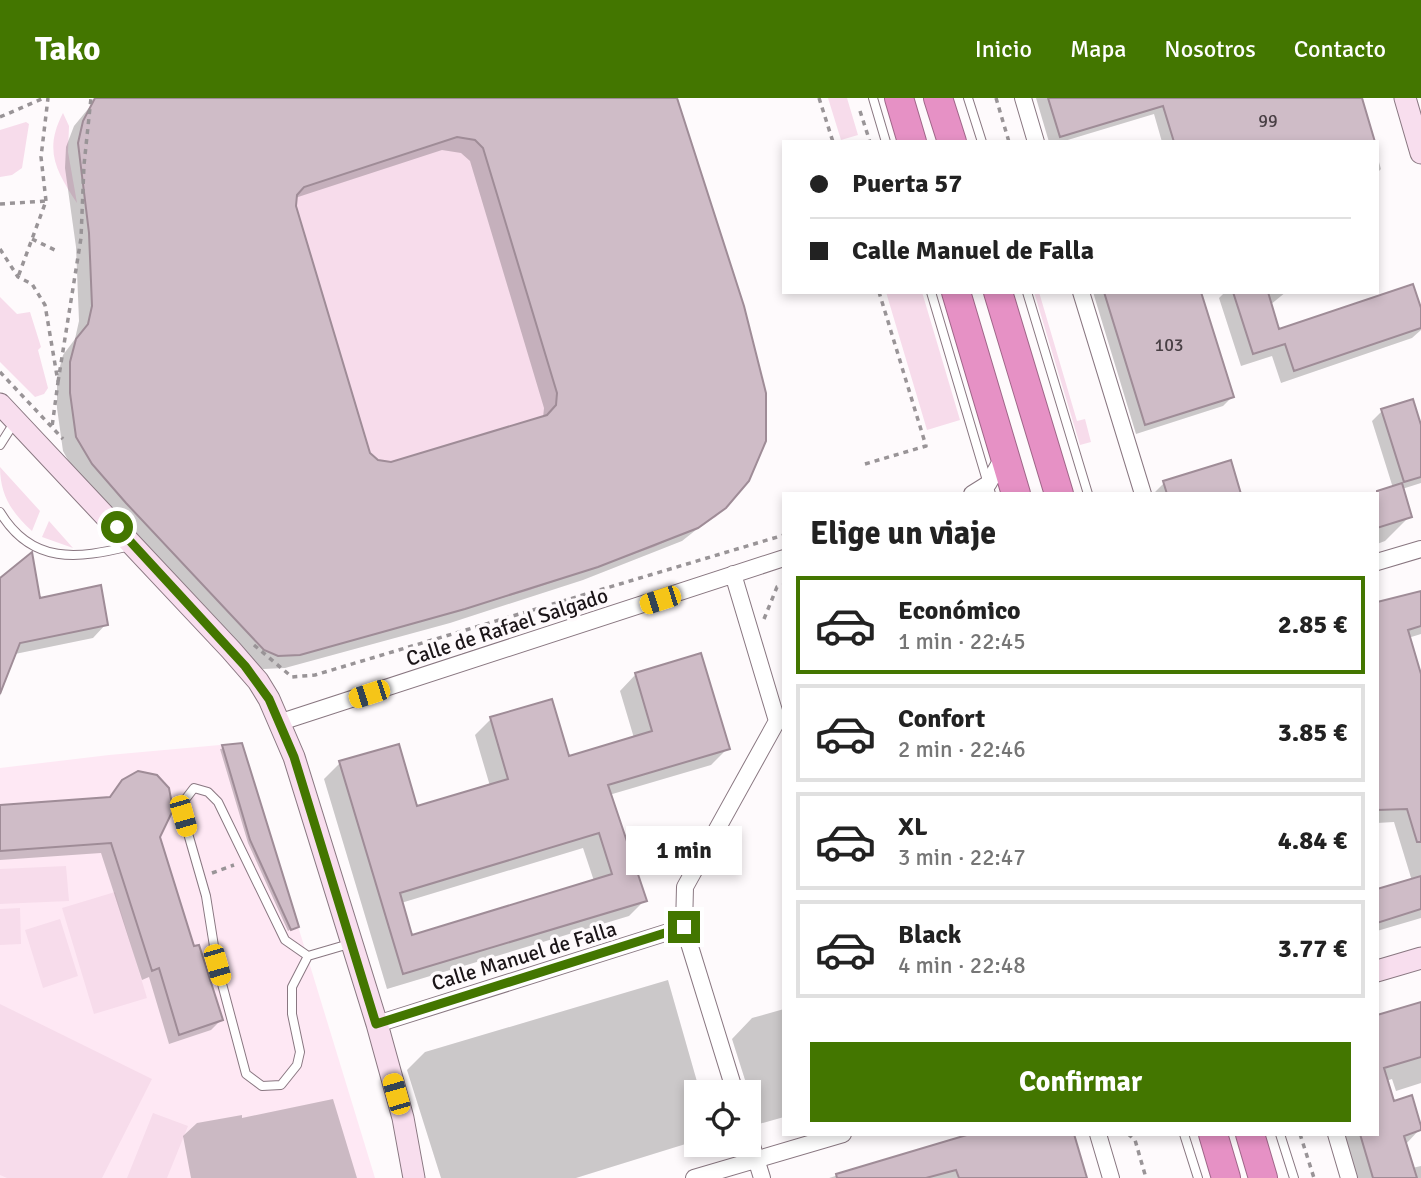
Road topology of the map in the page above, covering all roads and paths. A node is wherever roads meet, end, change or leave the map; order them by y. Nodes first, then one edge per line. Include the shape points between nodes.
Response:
1 (46, 98) edge
2 (91, 98) edge
3 (819, 98) edge
4 (873, 98) edge
5 (899, 98) edge
6 (938, 98) edge
7 (968, 98) edge
8 (996, 98) edge
9 (1023, 98) edge
10 (1405, 100) edge
11 (860, 111) dead end
12 (0, 117) edge
13 (832, 140) edge
14 (869, 140) edge
15 (885, 140) edge
16 (911, 140) edge
17 (950, 140) edge
18 (981, 140) edge
19 (1008, 140) edge
20 (1035, 140) edge
21 (1421, 153) edge
22 (46, 201) junction
23 (0, 204) edge
24 (32, 239) junction
25 (0, 249) edge
26 (59, 252) dead end
27 (18, 277) junction
28 (880, 294) edge
29 (932, 294) edge
30 (957, 294) edge
31 (999, 294) edge
32 (1028, 294) edge
33 (1083, 294) edge
34 (0, 372) edge
35 (58, 382) junction
36 (0, 404) edge
37 (16, 420) junction
38 (52, 428) junction
39 (0, 445) edge
40 (69, 446) dead end
41 (1004, 456) junction
42 (865, 464) dead end
43 (989, 489) edge
44 (1015, 492) edge
45 (1058, 492) edge
46 (1087, 492) edge
47 (1142, 492) edge
48 (0, 512) edge
49 (782, 536) edge
50 (134, 545) junction
51 (1421, 550) edge
52 (782, 559) edge
53 (1379, 561) edge
54 (733, 573) junction
55 (782, 586) edge
56 (764, 626) dead end
57 (246, 638) dead end
58 (281, 722) junction
59 (246, 861) junction
60 (200, 877) junction
61 (684, 927) junction
62 (351, 943) junction
63 (308, 957) junction
64 (1421, 958) edge
65 (1379, 970) edge
66 (376, 1024) junction
67 (731, 1080) edge
68 (403, 1118) junction
69 (836, 1136) edge
70 (1099, 1136) edge
71 (1132, 1136) edge
72 (1185, 1136) edge
73 (1214, 1136) edge
74 (1251, 1136) edge
75 (1281, 1136) edge
76 (1301, 1136) edge
77 (1337, 1136) edge
78 (755, 1157) edge
79 (756, 1160) junction
80 (414, 1178) edge
81 (428, 1178) edge
82 (694, 1178) edge
83 (762, 1178) edge
84 (1111, 1178) edge
85 (1146, 1178) edge
86 (1198, 1178) edge
87 (1226, 1178) edge
88 (1263, 1178) edge
89 (1294, 1178) edge
90 (1314, 1178) edge
91 (1349, 1178) edge

1 - 12 path
1 - 22 path via 41,157
2 - 35 path via 81,238
3 - 13 path
4 - 15 lane
5 - 16 highway
6 - 17 highway
7 - 18 lane
8 - 19 path
9 - 20 street
10 - 21 street
11 - 14 path
22 - 23 path
22 - 24 path
24 - 26 path
24 - 27 path
25 - 27 path
27 - 35 path via 32,284 45,305
28 - 42 path via 926,446
29 - 43 lane
30 - 41 highway
31 - 45 highway
32 - 46 lane
33 - 47 street
34 - 38 path
35 - 38 path
36 - 37 street
37 - 39 lane
37 - 50 street
38 - 40 path
41 - 43 street
41 - 44 highway
48 - 50 lane via 16,534 61,556 85,557
49 - 57 path via 315,675 292,677
50 - 58 street via 258,681
51 - 53 street
52 - 54 street, Calle de Rafael Salgado
54 - 58 street, Calle de Rafael Salgado via 687,592
54 - 61 street via 776,721 685,887
55 - 56 path via 777,587
58 - 62 street
59 - 60 path
59 - 60 lane via 218,802 208,792 194,788 184,801 183,816
59 - 63 lane via 285,940
60 - 63 lane via 241,1061 246,1074 262,1086 281,1084 298,1065 292,987
61 - 66 street, Calle Manuel de Falla
61 - 67 street
62 - 63 lane
62 - 66 street
64 - 65 street
66 - 68 street
68 - 80 street
68 - 81 street
69 - 79 street
70 - 84 street
71 - 85 path
72 - 86 lane
73 - 87 highway
74 - 88 highway
75 - 89 lane
76 - 90 path
77 - 91 street
78 - 79 street
79 - 82 street
79 - 83 street

